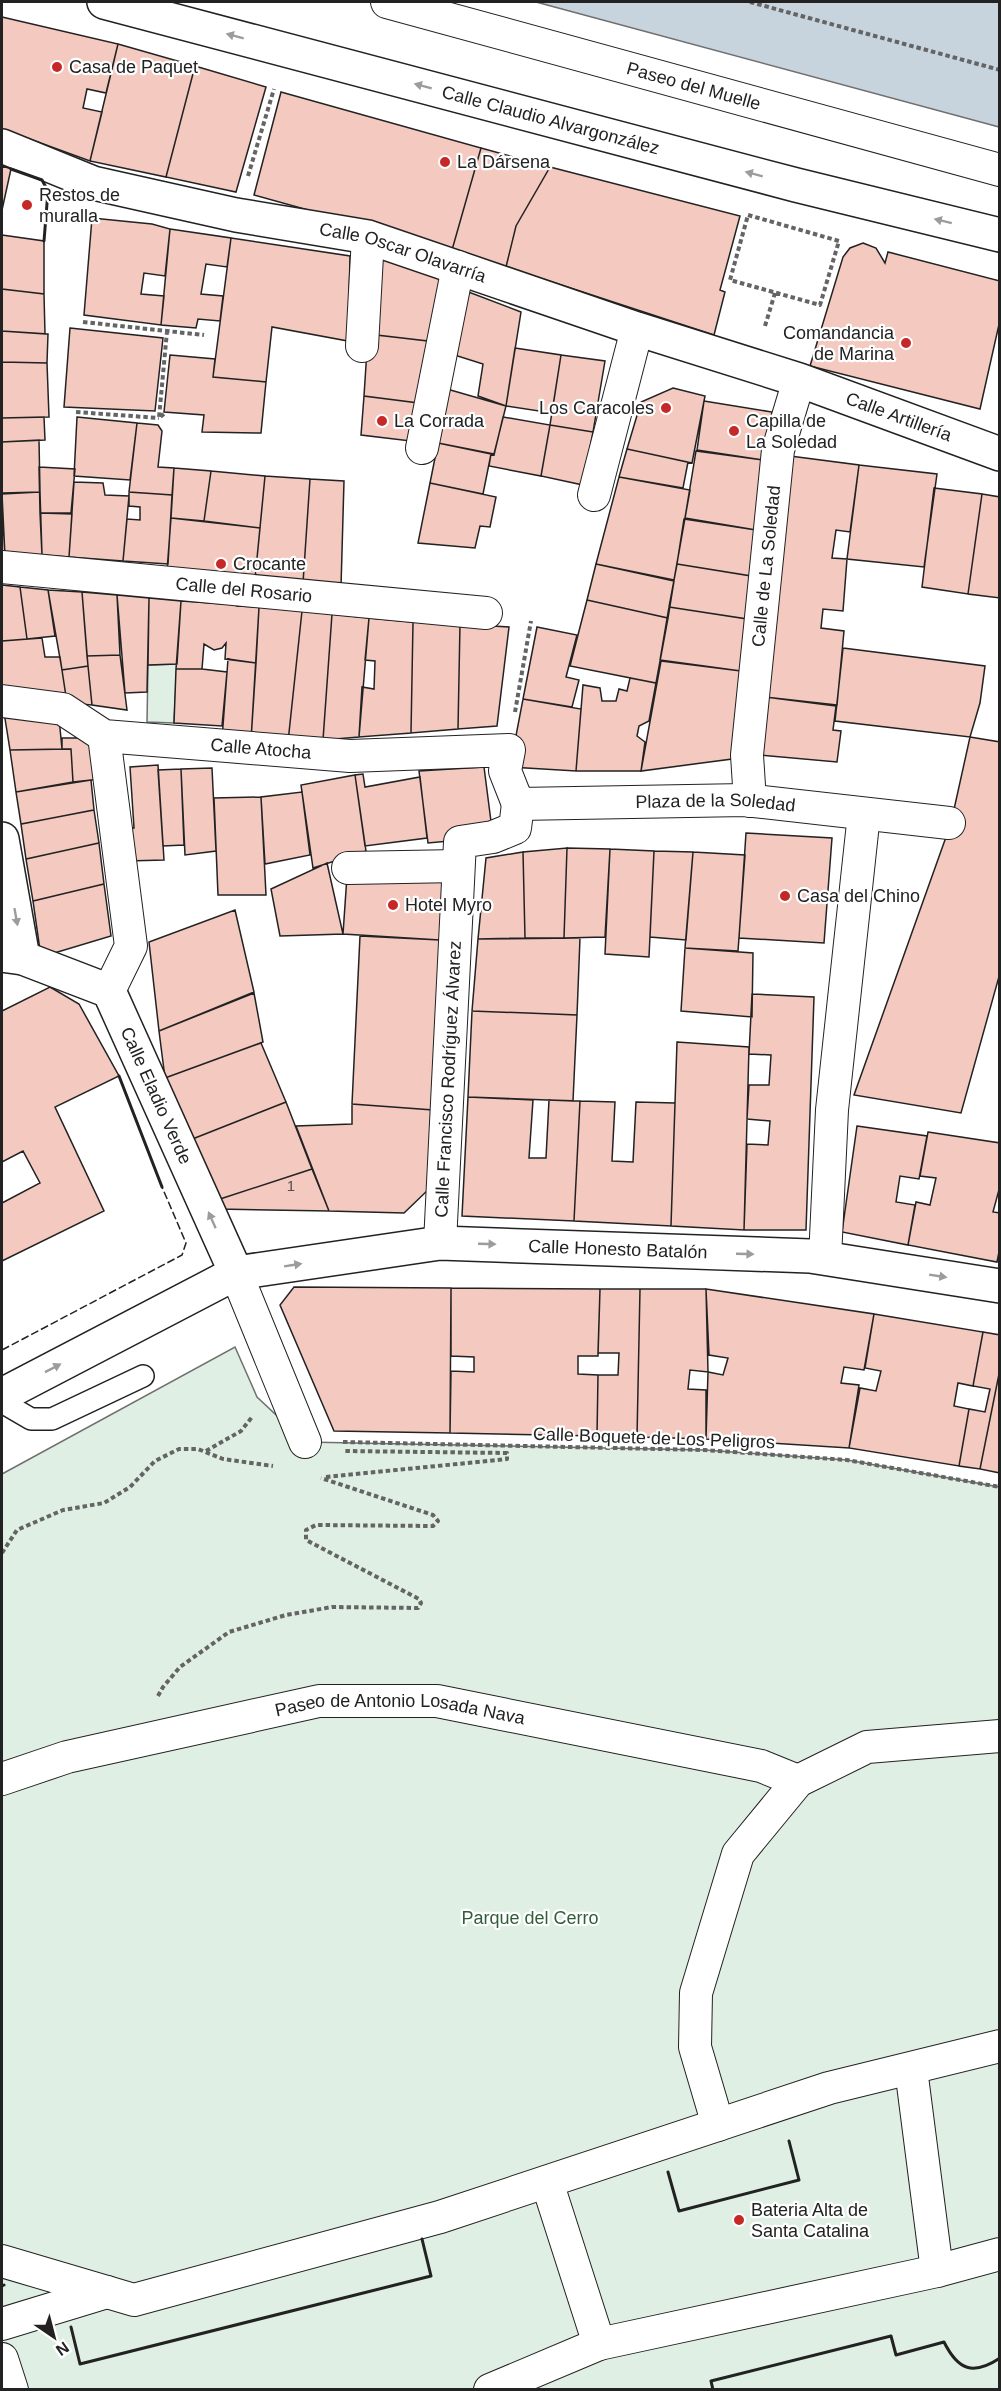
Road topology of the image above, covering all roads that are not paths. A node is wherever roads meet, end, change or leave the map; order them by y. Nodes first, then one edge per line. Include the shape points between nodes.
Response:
1 (104, 2) edge
2 (387, 2) edge
3 (2, 146) edge
4 (999, 170) edge
5 (999, 235) edge
6 (368, 237) junction
7 (458, 267) junction
8 (637, 329) junction
9 (362, 346) dead end
10 (799, 380) junction
11 (422, 448) dead end
12 (996, 450) edge
13 (594, 495) dead end
14 (2, 567) edge
15 (486, 613) dead end
16 (2, 701) edge
17 (104, 736) junction
18 (750, 801) junction
19 (518, 804) junction
20 (864, 814) junction
21 (949, 823) dead end
22 (2, 839) edge
23 (458, 866) junction
24 (348, 868) dead end
25 (12, 957) edge
26 (109, 990) junction
27 (440, 1243) junction
28 (825, 1258) junction
29 (236, 1273) junction
30 (999, 1286) edge
31 (143, 1376) dead end
32 (2, 1395) edge
33 (2, 1402) edge
34 (305, 1442) dead end
35 (999, 1736) edge
36 (2, 1779) edge
37 (798, 1781) junction
38 (999, 2046) edge
39 (911, 2068) junction
40 (718, 2125) junction
41 (547, 2182) junction
42 (999, 2254) edge
43 (12, 2264) edge
44 (937, 2271) junction
45 (107, 2292) junction
46 (2, 2324) edge
47 (599, 2344) junction
48 (2, 2359) edge
49 (12, 2390) edge
50 (490, 2390) edge

5 -> 1 street, Calle Claudio Alvargonzález
2 - 4 street, Paseo del Muelle
3 - 6 street, Calle Oscar Olavarría via 93,183 236,216
6 - 7 street, Calle Oscar Olavarría
6 - 9 street
7 - 8 street, Calle Oscar Olavarría
7 - 11 street
8 - 10 street, Calle Oscar Olavarría
8 - 13 street
10 - 12 street, Calle Artillería
10 - 18 street, Calle de La Soledad via 778,450 747,755
14 - 15 street, Calle del Rosario
16 - 17 street, Calle Atocha via 63,708
17 - 19 street, Calle Atocha via 350,756 507,760
17 - 26 street via 131,946
18 - 19 street, Plaza de la Soledad
18 - 20 street, Plaza de la Soledad
19 - 23 street, Calle Francisco Rodríguez Álvarez via 515,828 493,837 460,842
20 - 21 street, Plaza de la Soledad
20 - 28 street via 832,1110
22 -> 25 street
23 - 24 street
23 - 27 street, Calle Francisco Rodríguez Álvarez
25 - 26 street
29 -> 26 street, Calle Eladio Verde
27 -> 28 street, Calle Honesto Batalón
29 -> 27 street, Calle Honesto Batalón
28 -> 30 street, Calle Honesto Batalón
32 -> 29 street, Calle Honesto Batalón
29 - 34 street, Calle Eladio Verde
31 - 33 lane via 52,1419 31,1419
35 - 37 street via 867,1747
36 - 37 street, Paseo de Antonio Losada Nava via 68,1757 319,1701 437,1701 762,1766
37 - 40 street via 738,1854 696,1993 695,2048
38 - 39 street
39 - 40 street via 829,2088
39 - 44 street
40 - 41 street
41 - 45 street via 440,2217 134,2300
41 - 47 street
42 - 44 street
43 - 45 street
44 - 47 street
45 - 46 street
47 - 50 street
48 - 49 street

